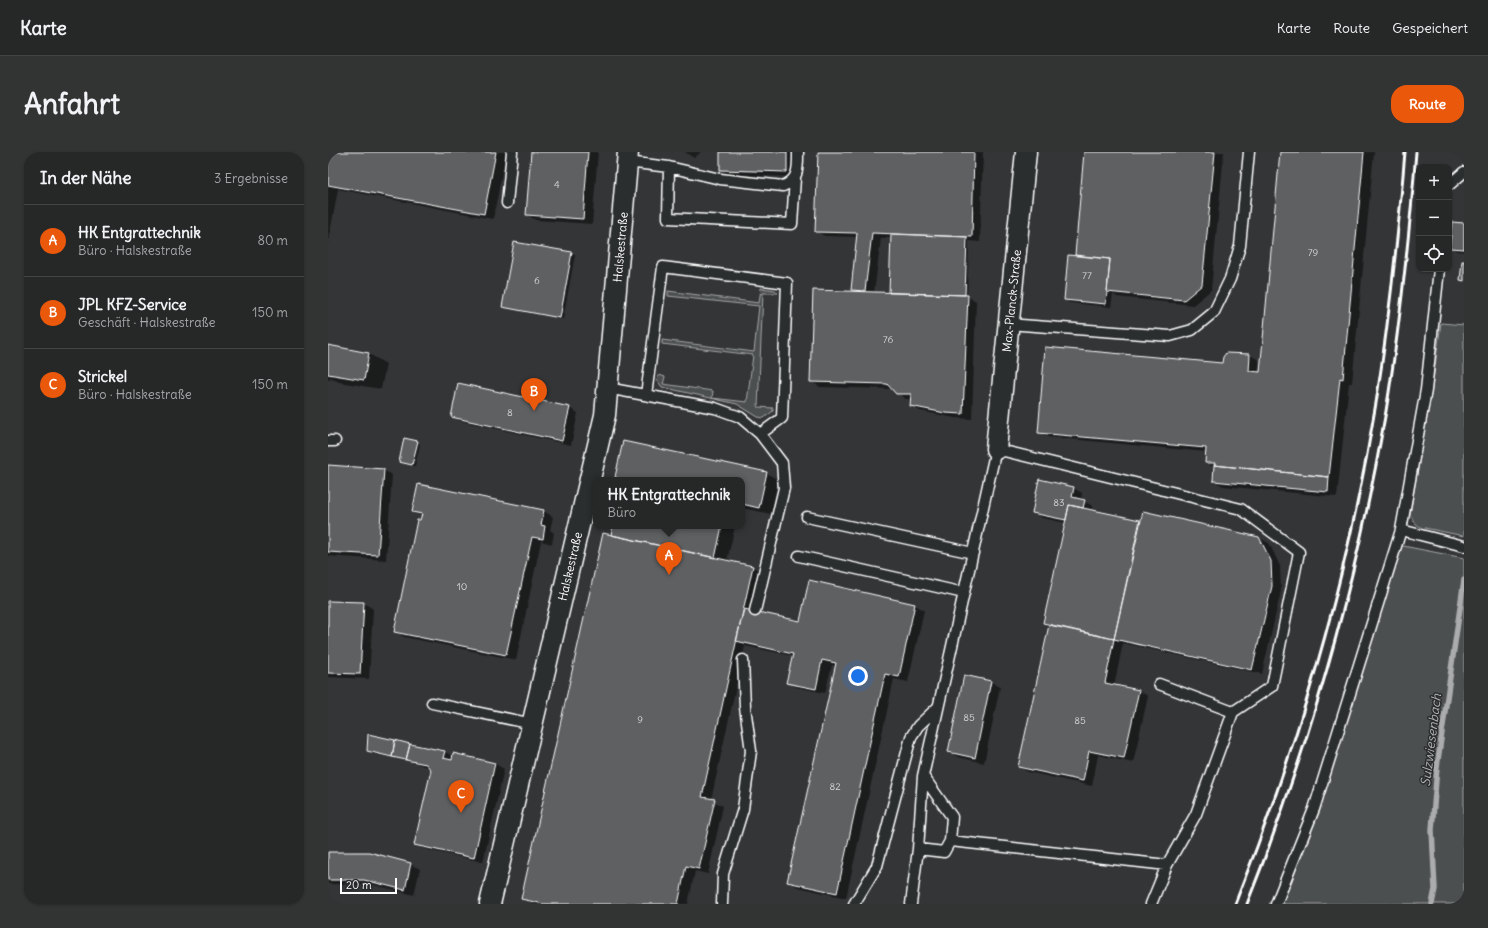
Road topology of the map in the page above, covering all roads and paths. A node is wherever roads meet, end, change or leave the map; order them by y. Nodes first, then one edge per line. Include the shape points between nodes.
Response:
1 (512, 152) edge
2 (798, 152) edge
3 (1026, 152) edge
4 (1249, 152) edge
5 (628, 157) edge
6 (669, 167) junction
7 (1464, 172) edge
8 (795, 178) junction
9 (1452, 182) edge
10 (507, 203) dead end
11 (1439, 272) edge
12 (1009, 324) junction
13 (607, 388) junction
14 (646, 395) junction
15 (760, 434) junction
16 (996, 449) junction
17 (807, 517) dead end
18 (1401, 530) junction
19 (1464, 546) edge
20 (973, 552) junction
21 (799, 556) dead end
22 (964, 593) junction
23 (755, 611) dead end
24 (744, 660) dead end
25 (1159, 684) dead end
26 (432, 703) dead end
27 (937, 708) junction
28 (1233, 712) junction
29 (533, 724) junction
30 (923, 776) junction
31 (950, 841) junction
32 (918, 849) junction
33 (1167, 865) junction
34 (490, 904) edge
35 (722, 904) edge
36 (854, 904) edge
37 (911, 904) edge
38 (1151, 904) edge
39 (1276, 904) edge

1 - 10 lane
2 - 8 lane
3 - 12 street, Max-Planck-Straße
4 - 12 lane via 1240,246 1230,279 1214,312 1192,330 1170,336
5 - 6 lane
5 - 13 street, Halskestraße
6 - 8 lane via 720,179 783,186
6 - 8 lane via 668,218 792,224
7 - 9 lane
11 - 18 lane via 1426,390
12 - 16 street, Max-Planck-Straße
13 - 14 lane
13 - 29 street, Halskestraße via 603,423
14 - 15 lane via 715,408 740,417
14 - 15 lane via 663,267 787,284 782,418
15 - 23 lane via 782,463 784,488
16 - 20 lane
16 - 28 lane via 1241,509 1299,552 1272,686
17 - 20 lane
18 - 19 lane
18 - 39 lane via 1314,809
20 - 22 lane
21 - 22 lane
22 - 27 lane
24 - 35 lane via 745,707 751,751 743,809 723,874
25 - 28 lane
26 - 29 lane
27 - 30 lane
27 - 36 lane via 918,726 912,736 877,866
28 - 33 lane via 1196,814
29 - 34 street, Halskestraße
30 - 31 lane via 952,817
30 - 32 lane
31 - 32 lane via 944,852
31 - 33 lane
32 - 37 lane
33 - 38 lane

